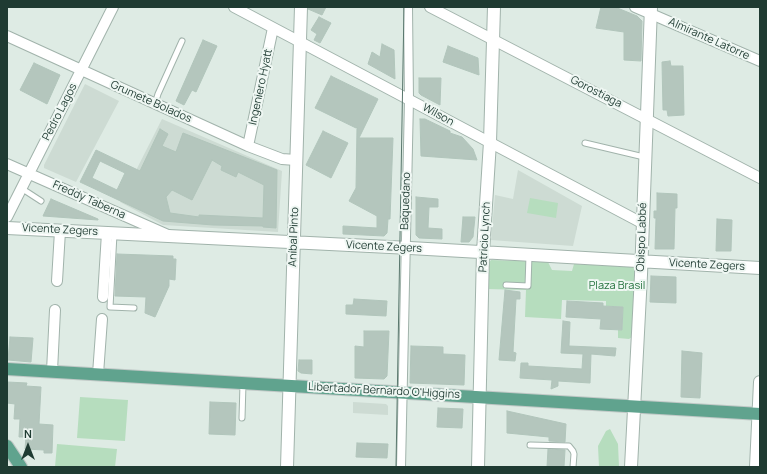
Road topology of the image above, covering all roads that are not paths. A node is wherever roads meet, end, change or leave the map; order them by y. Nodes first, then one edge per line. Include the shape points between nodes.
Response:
1 (113, 7) edge
2 (234, 7) edge
3 (301, 7) edge
4 (408, 7) edge
5 (430, 7) edge
6 (494, 7) edge
7 (636, 7) edge
8 (651, 10) edge
9 (274, 28) junction
10 (7, 36) edge
11 (493, 39) junction
12 (182, 41) dead end
13 (301, 42) junction
14 (760, 61) edge
15 (81, 70) junction
16 (409, 100) junction
17 (156, 104) junction
18 (647, 118) junction
19 (490, 142) junction
20 (584, 143) dead end
21 (248, 146) junction
22 (645, 157) junction
23 (296, 160) junction
24 (7, 164) edge
25 (28, 173) junction
26 (760, 178) edge
27 (21, 188) junction
28 (41, 201) dead end
29 (7, 217) edge
30 (642, 223) junction
31 (7, 228) edge
32 (60, 230) junction
33 (111, 233) junction
34 (172, 236) junction
35 (293, 242) junction
36 (405, 248) junction
37 (483, 252) junction
38 (529, 255) junction
39 (641, 262) junction
40 (760, 268) edge
41 (57, 281) dead end
42 (506, 285) dead end
43 (103, 297) dead end
44 (134, 308) dead end
45 (55, 310) dead end
46 (102, 320) dead end
47 (7, 369) edge
48 (52, 371) junction
49 (98, 374) junction
50 (760, 382) edge
51 (243, 383) junction
52 (289, 386) junction
53 (403, 393) junction
54 (479, 397) junction
55 (634, 407) junction
56 (759, 414) edge
57 (242, 418) dead end
58 (530, 445) dead end
59 (7, 446) edge
60 (21, 467) edge
61 (287, 467) edge
62 (401, 467) edge
63 (478, 467) edge
64 (572, 467) edge
65 (631, 467) edge
66 (756, 467) edge

1 - 15 street, Pedro Lagos
2 - 9 street, Wilson
3 - 13 street, Aníbal Pinto
4 - 16 street, Baquedano
5 - 11 street, Gorostiaga
6 - 11 street, Patricio Lynch
7 - 8 street, Almirante Latorre
8 - 14 street, Almirante Latorre
8 - 18 street, Obispo Labbé
9 - 13 street, Wilson
9 - 21 street, Ingeniero Hyatt
10 - 15 street, Grumete Bolados
11 - 18 street, Gorostiaga
11 - 19 street, Patricio Lynch
12 - 17 lane
13 - 16 street, Wilson
13 - 23 street, Aníbal Pinto
15 - 17 street, Grumete Bolados
15 - 25 street, Pedro Lagos
16 - 19 street, Wilson
16 - 36 street, Baquedano
17 - 21 street, Grumete Bolados
18 - 22 street, Obispo Labbé
18 - 26 street, Gorostiaga
19 - 30 street, Wilson
19 - 37 street, Patricio Lynch
20 - 22 lane
21 - 23 street, Grumete Bolados via 282,159
22 - 30 street, Obispo Labbé
23 - 35 street, Aníbal Pinto
24 - 25 street, Freddy Taberna
25 - 27 street, Pedro Lagos
25 - 34 street, Freddy Taberna
27 - 28 lane
27 - 29 street, Pedro Lagos
30 - 39 street, Obispo Labbé
31 - 32 street, Vicente Zegers
32 - 33 street, Vicente Zegers
32 - 41 street
33 - 34 street, Vicente Zegers
33 - 43 street
33 - 44 lane via 110,307
34 - 35 street, Vicente Zegers
35 - 36 street, Vicente Zegers
35 - 52 street, Aníbal Pinto
36 - 37 street, Vicente Zegers
36 - 53 street, Baquedano
37 - 38 street, Vicente Zegers
37 - 54 street, Patricio Lynch
38 - 39 street, Vicente Zegers
38 - 42 lane via 528,286
39 - 40 street, Vicente Zegers
39 - 55 street, Obispo Labbé
45 - 48 street
46 - 49 street
47 - 48 main road, Libertador Bernardo O'Higgins
48 - 49 main road, Libertador Bernardo O'Higgins
49 - 51 main road, Libertador Bernardo O'Higgins
50 - 56 street
51 - 52 main road, Libertador Bernardo O'Higgins
51 - 57 lane
52 - 53 main road, Libertador Bernardo O'Higgins
52 - 61 street, Aníbal Pinto
53 - 54 main road, Libertador Bernardo O'Higgins
53 - 62 street, Baquedano
54 - 55 main road, Libertador Bernardo O'Higgins
54 - 63 street, Patricio Lynch
55 - 56 main road, Libertador Bernardo O'Higgins
55 - 65 street, Obispo Labbé
56 - 66 street
58 - 64 lane via 568,446 574,454
59 - 60 main road

